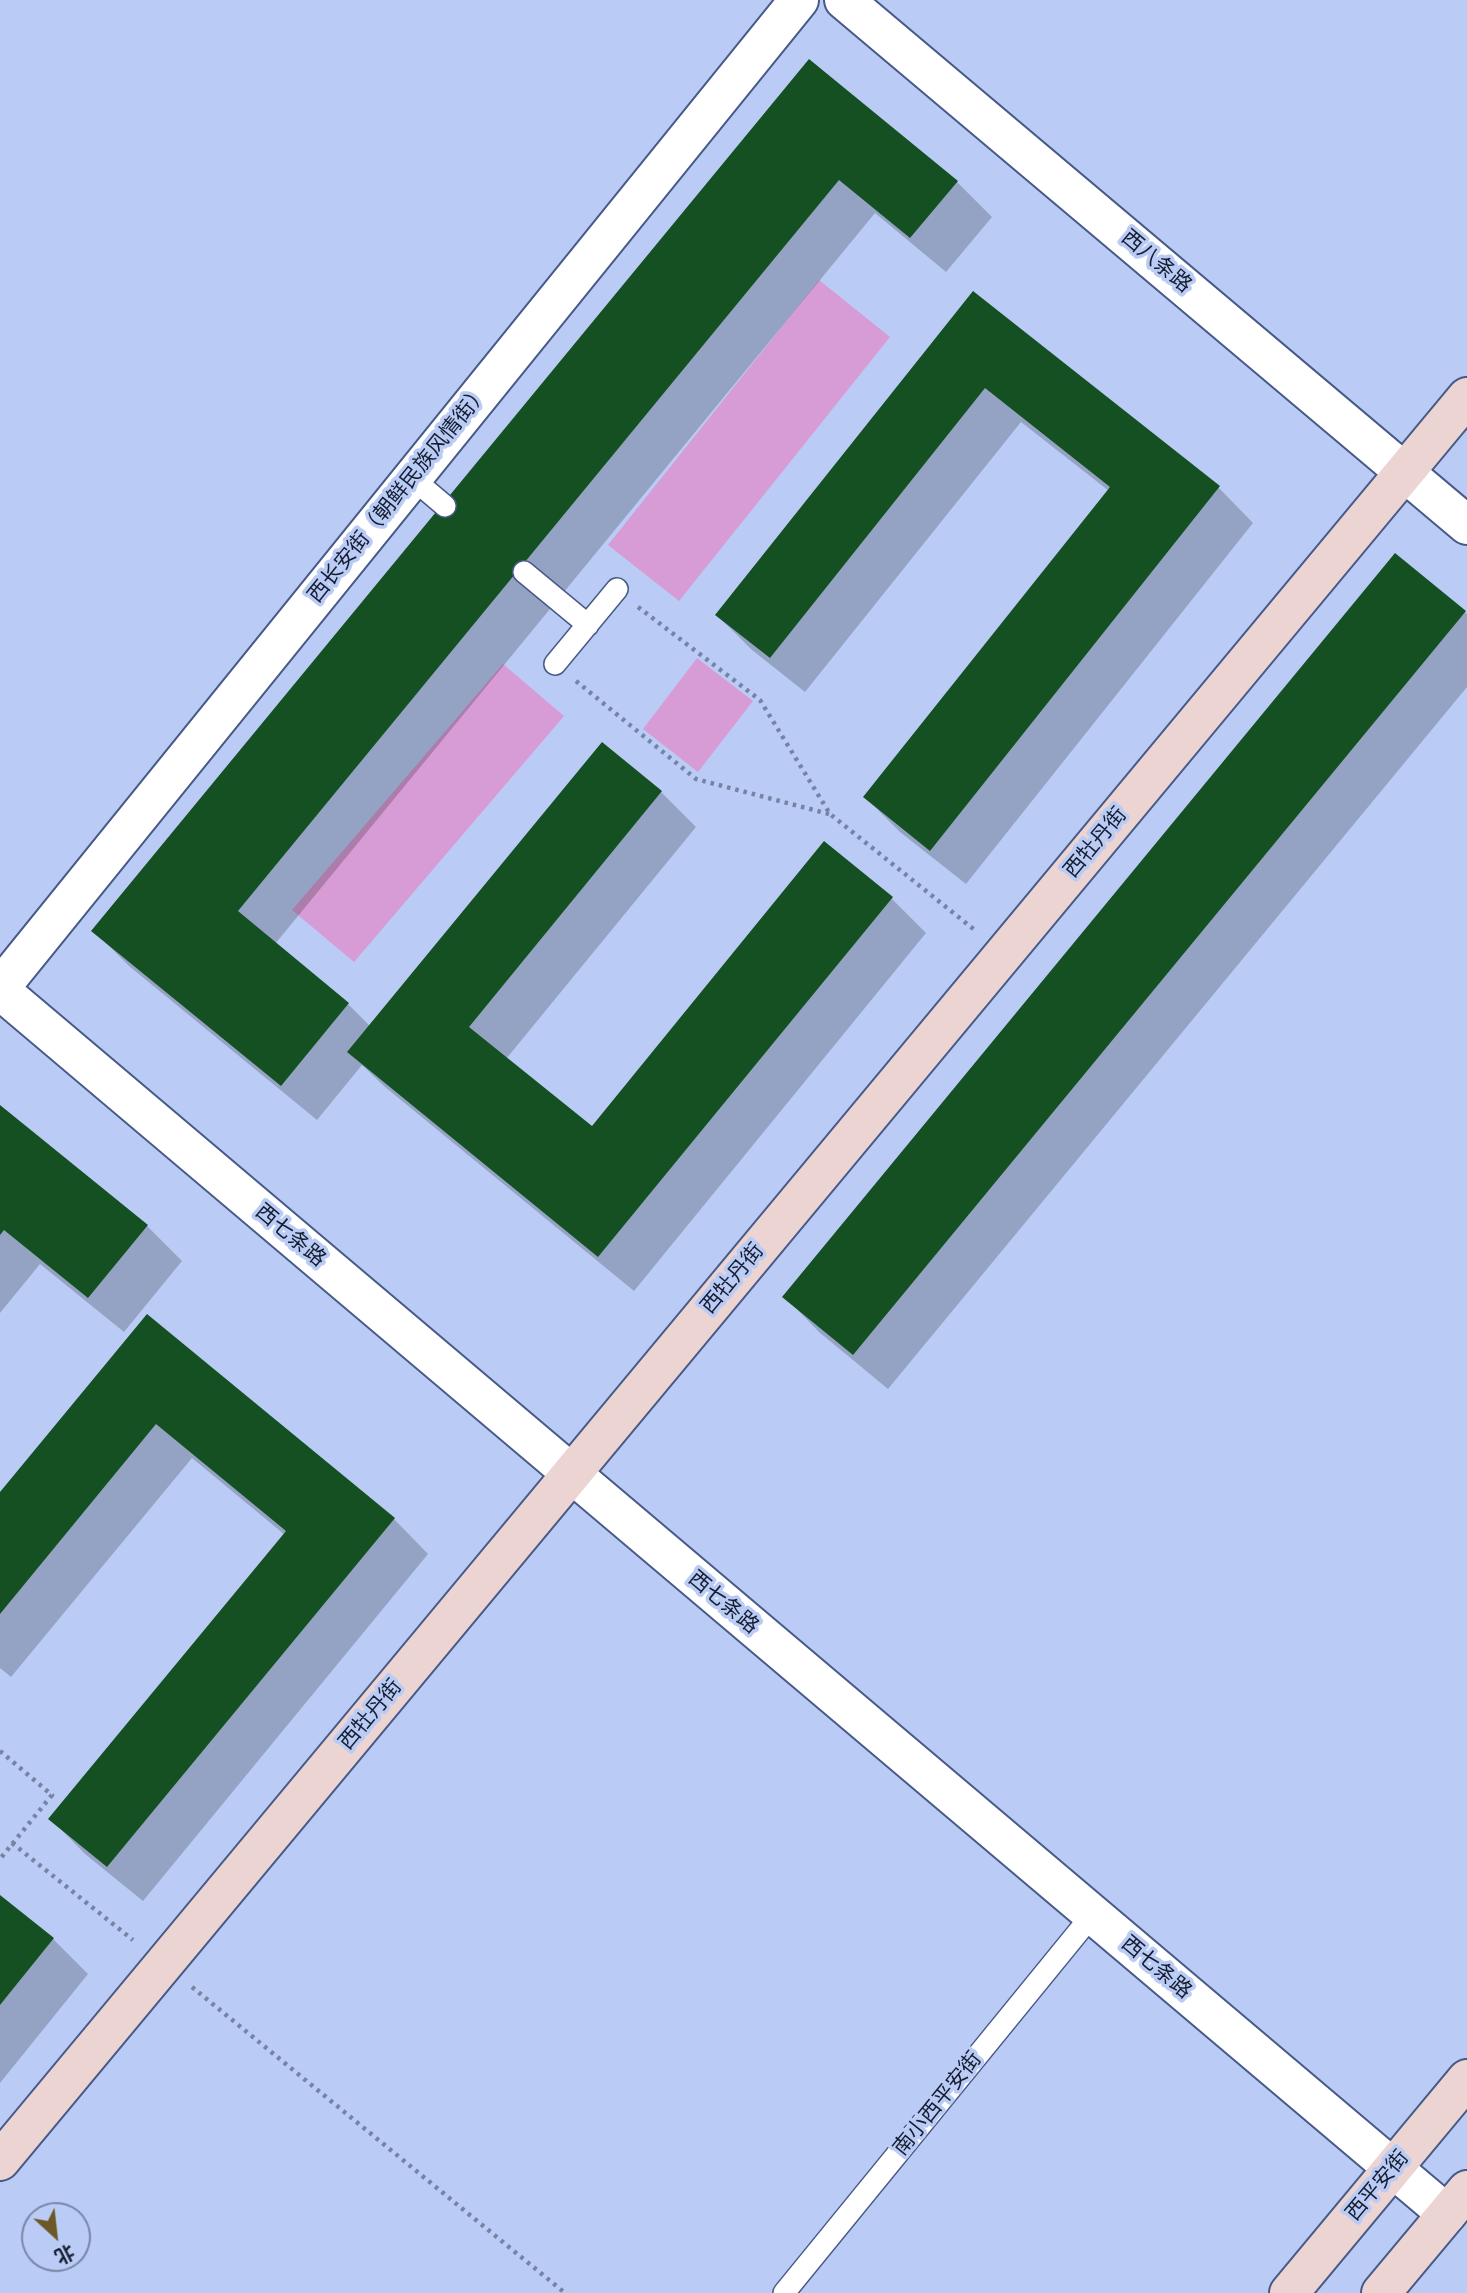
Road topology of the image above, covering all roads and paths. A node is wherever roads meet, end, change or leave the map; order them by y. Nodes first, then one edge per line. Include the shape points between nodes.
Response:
1 (799, 0) edge
2 (844, 0) edge
3 (1467, 397) edge
4 (1405, 472) junction
5 (412, 478) junction
6 (445, 506) dead end
7 (1467, 524) edge
8 (524, 572) dead end
9 (617, 589) joint
10 (588, 625) junction
11 (555, 664) joint
12 (830, 814) junction
13 (1004, 953) junction
14 (0, 989) edge
15 (571, 1474) junction
16 (0, 1751) edge
17 (12, 1843) junction
18 (0, 1859) edge
19 (1093, 1914) junction
20 (164, 1964) junction
21 (1467, 2079) edge
22 (0, 2161) edge
23 (1393, 2168) junction
24 (1457, 2202) edge
25 (565, 2293) edge
26 (784, 2293) edge
27 (1289, 2293) edge
28 (1381, 2293) edge

1 - 5 street, 西长安街（朝鲜民族风情街）
2 - 4 street, 西八条路
3 - 4 main road, 西牡丹街
4 - 7 street, 西八条路
4 - 13 main road, 西牡丹街
5 - 6 lane
5 - 14 street, 西长安街（朝鲜民族风情街）
8 - 10 lane
9 - 10 lane
9 - 12 path via 760,700
10 - 11 lane
11 - 12 path via 696,779
12 - 13 path
13 - 15 main road, 西牡丹街
14 - 15 street, 西七条路
15 - 19 street, 西七条路
15 - 20 main road, 西牡丹街
16 - 17 path via 52,1795
17 - 18 path
17 - 20 path
19 - 23 street, 西七条路
19 - 26 lane, 南小西平安街
20 - 22 main road, 西牡丹街
20 - 25 path
21 - 23 main road, 西平安街
23 - 24 street, 西七条路
23 - 27 main road, 西平安街
24 - 28 main road

